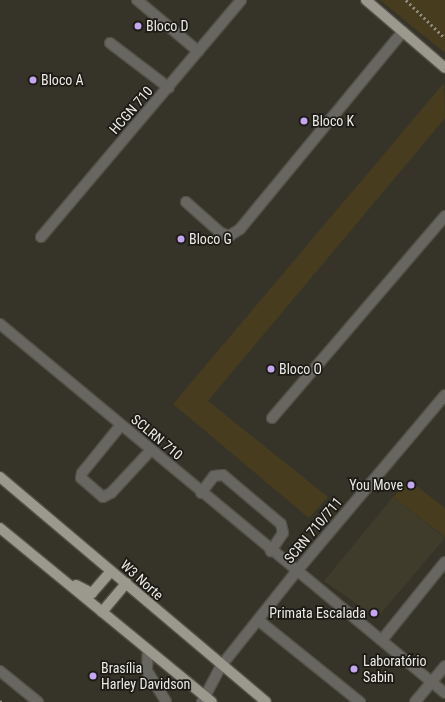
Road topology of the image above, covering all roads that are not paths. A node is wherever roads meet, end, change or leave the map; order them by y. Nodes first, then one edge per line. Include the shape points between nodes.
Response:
1 (137, 0) edge
2 (241, 0) edge
3 (366, 0) edge
4 (403, 32) junction
5 (110, 42) dead end
6 (198, 52) junction
7 (445, 68) edge
8 (169, 88) junction
9 (186, 202) dead end
10 (445, 216) edge
11 (41, 237) dead end
12 (0, 324) edge
13 (445, 395) edge
14 (272, 418) dead end
15 (121, 425) junction
16 (151, 450) junction
17 (0, 477) edge
18 (201, 493) junction
19 (0, 528) edge
20 (271, 551) junction
21 (445, 562) edge
22 (111, 571) junction
23 (296, 572) junction
24 (55, 574) junction
25 (126, 583) junction
26 (102, 612) junction
27 (258, 620) junction
28 (382, 640) junction
29 (148, 650) junction
30 (221, 666) junction
31 (445, 666) edge
32 (0, 671) edge
33 (432, 682) junction
34 (445, 694) edge
35 (206, 700) edge
36 (38, 702) edge
37 (166, 702) edge
38 (266, 702) edge
39 (360, 702) edge
40 (415, 702) edge

1 - 6 street
2 - 6 street, HCGN 710
3 - 4 main road
4 - 7 main road
4 - 9 street via 240,229 229,236 221,233
5 - 8 street
6 - 8 street, HCGN 710
8 - 11 street, HCGN 710
10 - 14 street
12 - 15 street, SCLRN 710
13 - 23 street, SCRN 710/711
15 - 16 street, SCLRN 710
15 - 16 street via 82,473 81,478 103,497 111,493
16 - 18 street, SCLRN 710
17 - 22 main road, W3 Norte
18 - 20 street, SCLRN 710
18 - 20 street via 214,476 223,475 281,524 283,533
19 - 24 main road
20 - 23 street, SCLRN 710
21 - 28 street
22 - 24 main road via 92,593
22 - 25 main road, W3 Norte
23 - 27 street, SCRN 710/711
23 - 28 street, SCLRN 710
24 - 26 main road
25 - 26 main road
25 - 30 main road, W3 Norte
26 - 29 main road
27 - 30 street, SCRN 710/711
27 - 39 street
28 - 33 street, SCLRN 710
29 - 35 main road
29 - 37 street via 147,671
30 - 35 street, SCRN 710/711
30 - 38 main road, W3 Norte
31 - 33 street
32 - 36 street
33 - 34 street, SCLRN 710
33 - 40 street

